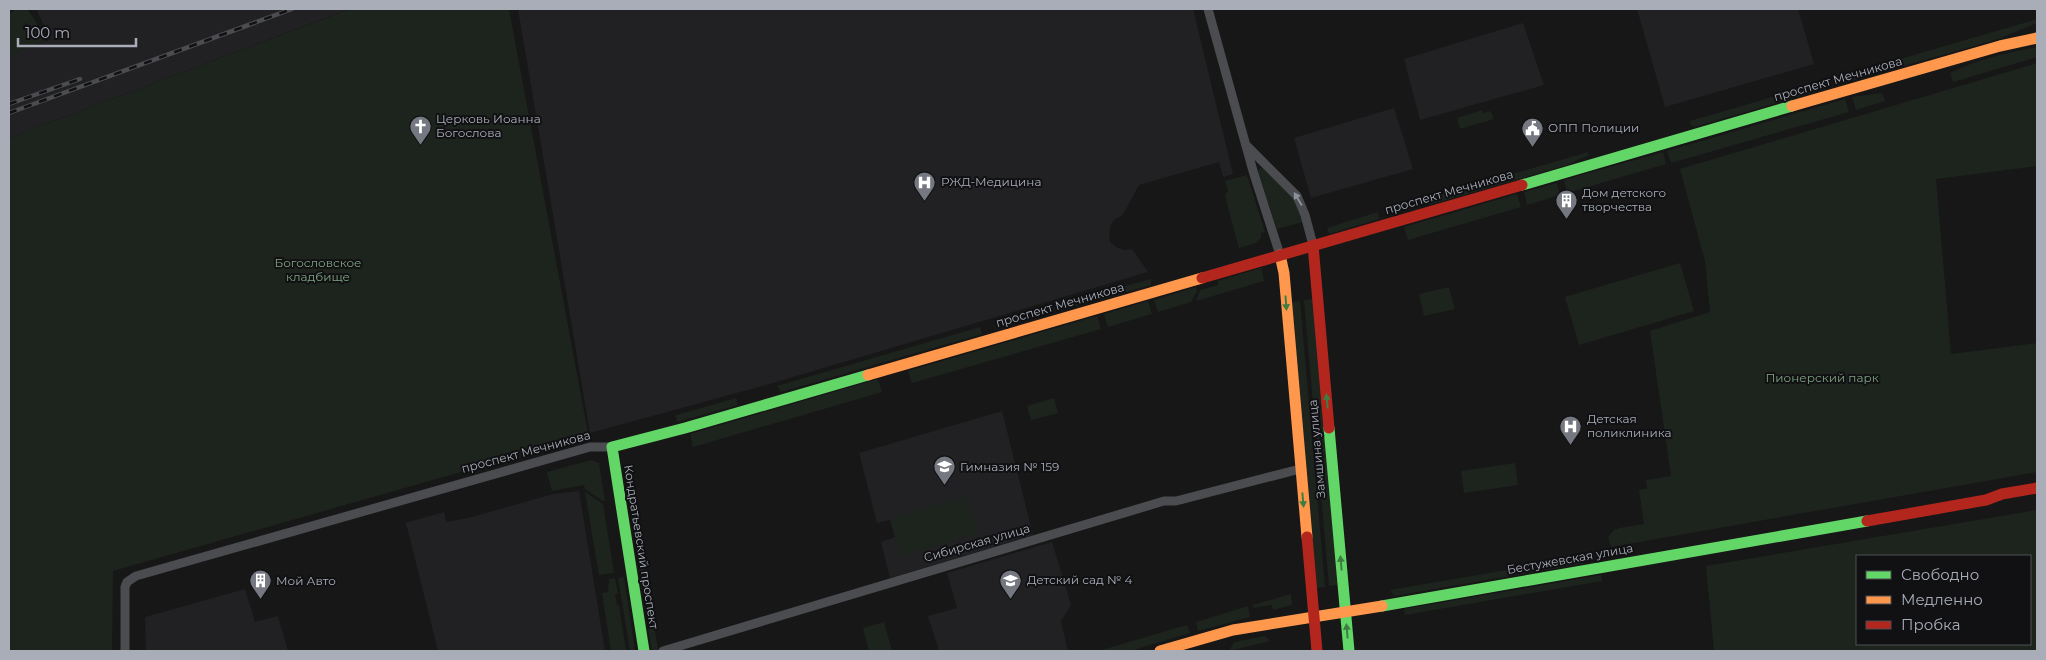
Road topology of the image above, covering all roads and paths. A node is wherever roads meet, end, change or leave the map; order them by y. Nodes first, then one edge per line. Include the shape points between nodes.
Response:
1 (1208, 9) edge
2 (2037, 31) edge
3 (2037, 38) edge
4 (2000, 46) junction
5 (1246, 145) junction
6 (1313, 245) junction
7 (1280, 255) junction
8 (612, 447) junction
9 (1300, 469) junction
10 (2037, 488) edge
11 (2037, 495) edge
12 (1986, 500) junction
13 (1345, 612) junction
14 (1313, 616) junction
15 (125, 651) edge
16 (644, 651) edge
17 (663, 651) edge
18 (1160, 651) edge
19 (1316, 651) edge
20 (1349, 651) edge

1 - 5 street
2 - 4 street, проспект Мечникова
3 - 4 street, проспект Мечникова
4 - 6 street, проспект Мечникова
6 -> 5 street via 1297,196
5 - 7 street
6 - 7 street, проспект Мечникова
13 -> 6 street, Замшина улица
7 - 8 street, проспект Мечникова
7 -> 9 street, Замшина улица
8 - 15 street, проспект Мечникова via 590,447 136,576 127,582 124,592
8 - 16 street, Кондратьевский проспект
9 -> 14 street, Замшина улица
9 - 17 street, Сибирская улица via 1176,501 1164,501
10 - 12 street, Бестужевская улица
11 - 12 street, Бестужевская улица via 2002,501
12 - 13 street, Бестужевская улица
13 - 14 street, Бестужевская улица
20 -> 13 street, Замшина улица
14 - 18 street, Бестужевская улица via 1233,630
14 - 19 street, Замшина улица

